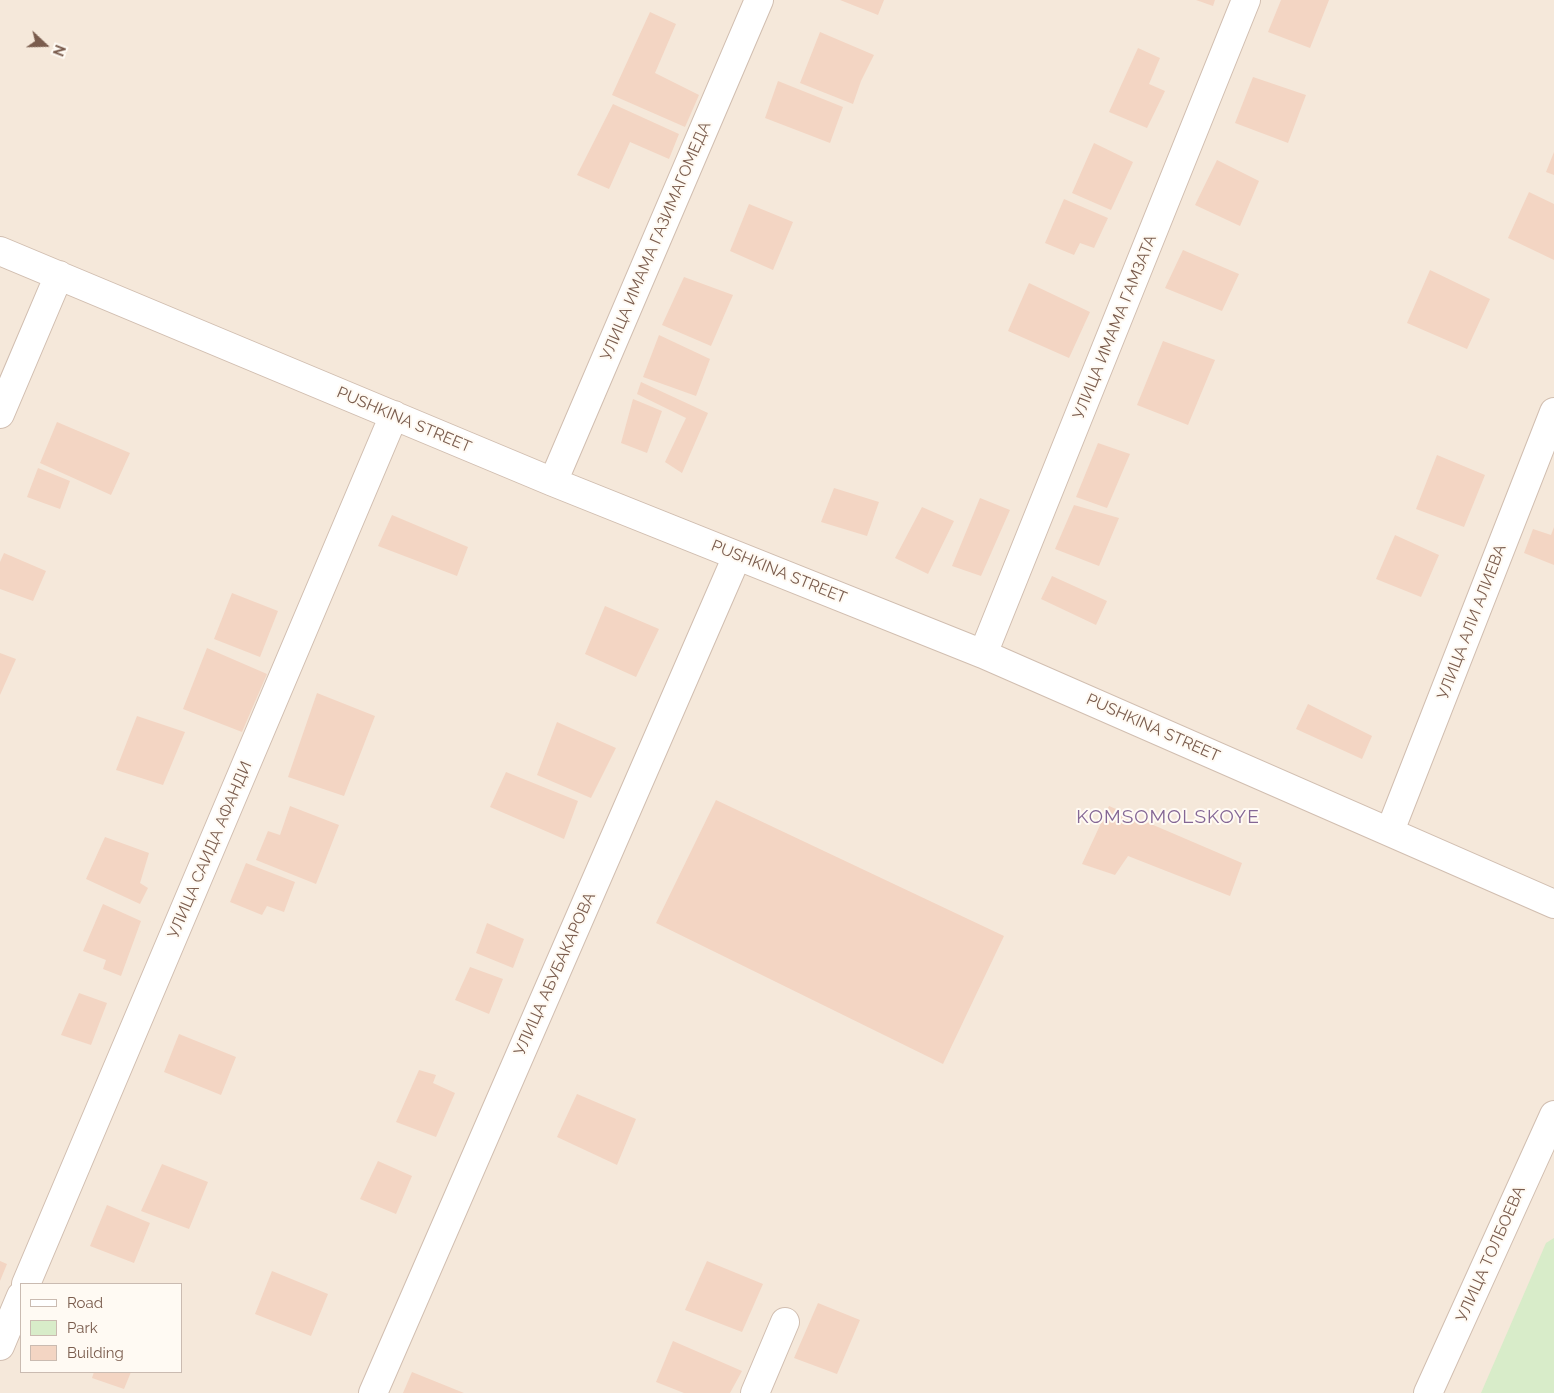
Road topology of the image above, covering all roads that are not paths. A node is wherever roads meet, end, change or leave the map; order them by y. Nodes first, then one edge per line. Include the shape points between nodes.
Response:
1 (759, 0) edge
2 (1246, 0) edge
3 (0, 251) edge
4 (59, 275) junction
5 (1554, 412) edge
6 (0, 414) edge
7 (394, 415) junction
8 (553, 482) junction
9 (737, 556) junction
10 (983, 654) junction
11 (1390, 831) junction
12 (1554, 904) edge
13 (1554, 1115) edge
14 (26, 1283) edge
15 (20, 1298) edge
16 (785, 1322) dead end
17 (0, 1346) edge
18 (373, 1393) edge
19 (755, 1393) edge
20 (1428, 1393) edge

1 - 8 street, УЛИЦА ИМАМА ГАЗИМАГОМЕДА
2 - 10 street, УЛИЦА ИМАМА ГАМЗАТА
3 - 4 street, PUSHKINA STREET
4 - 6 street
4 - 7 street, PUSHKINA STREET
5 - 11 street, УЛИЦА АЛИ АЛИЕВА
7 - 8 street, PUSHKINA STREET
7 - 14 street, УЛИЦА САИДА АФАНДИ
8 - 9 street, PUSHKINA STREET
9 - 10 street, PUSHKINA STREET
9 - 18 street, УЛИЦА АБУБАКАРОВА
10 - 11 street, PUSHKINA STREET
11 - 12 street, PUSHKINA STREET
13 - 20 street, УЛИЦА ТОЛБОЕВА
15 - 17 street
16 - 19 street

